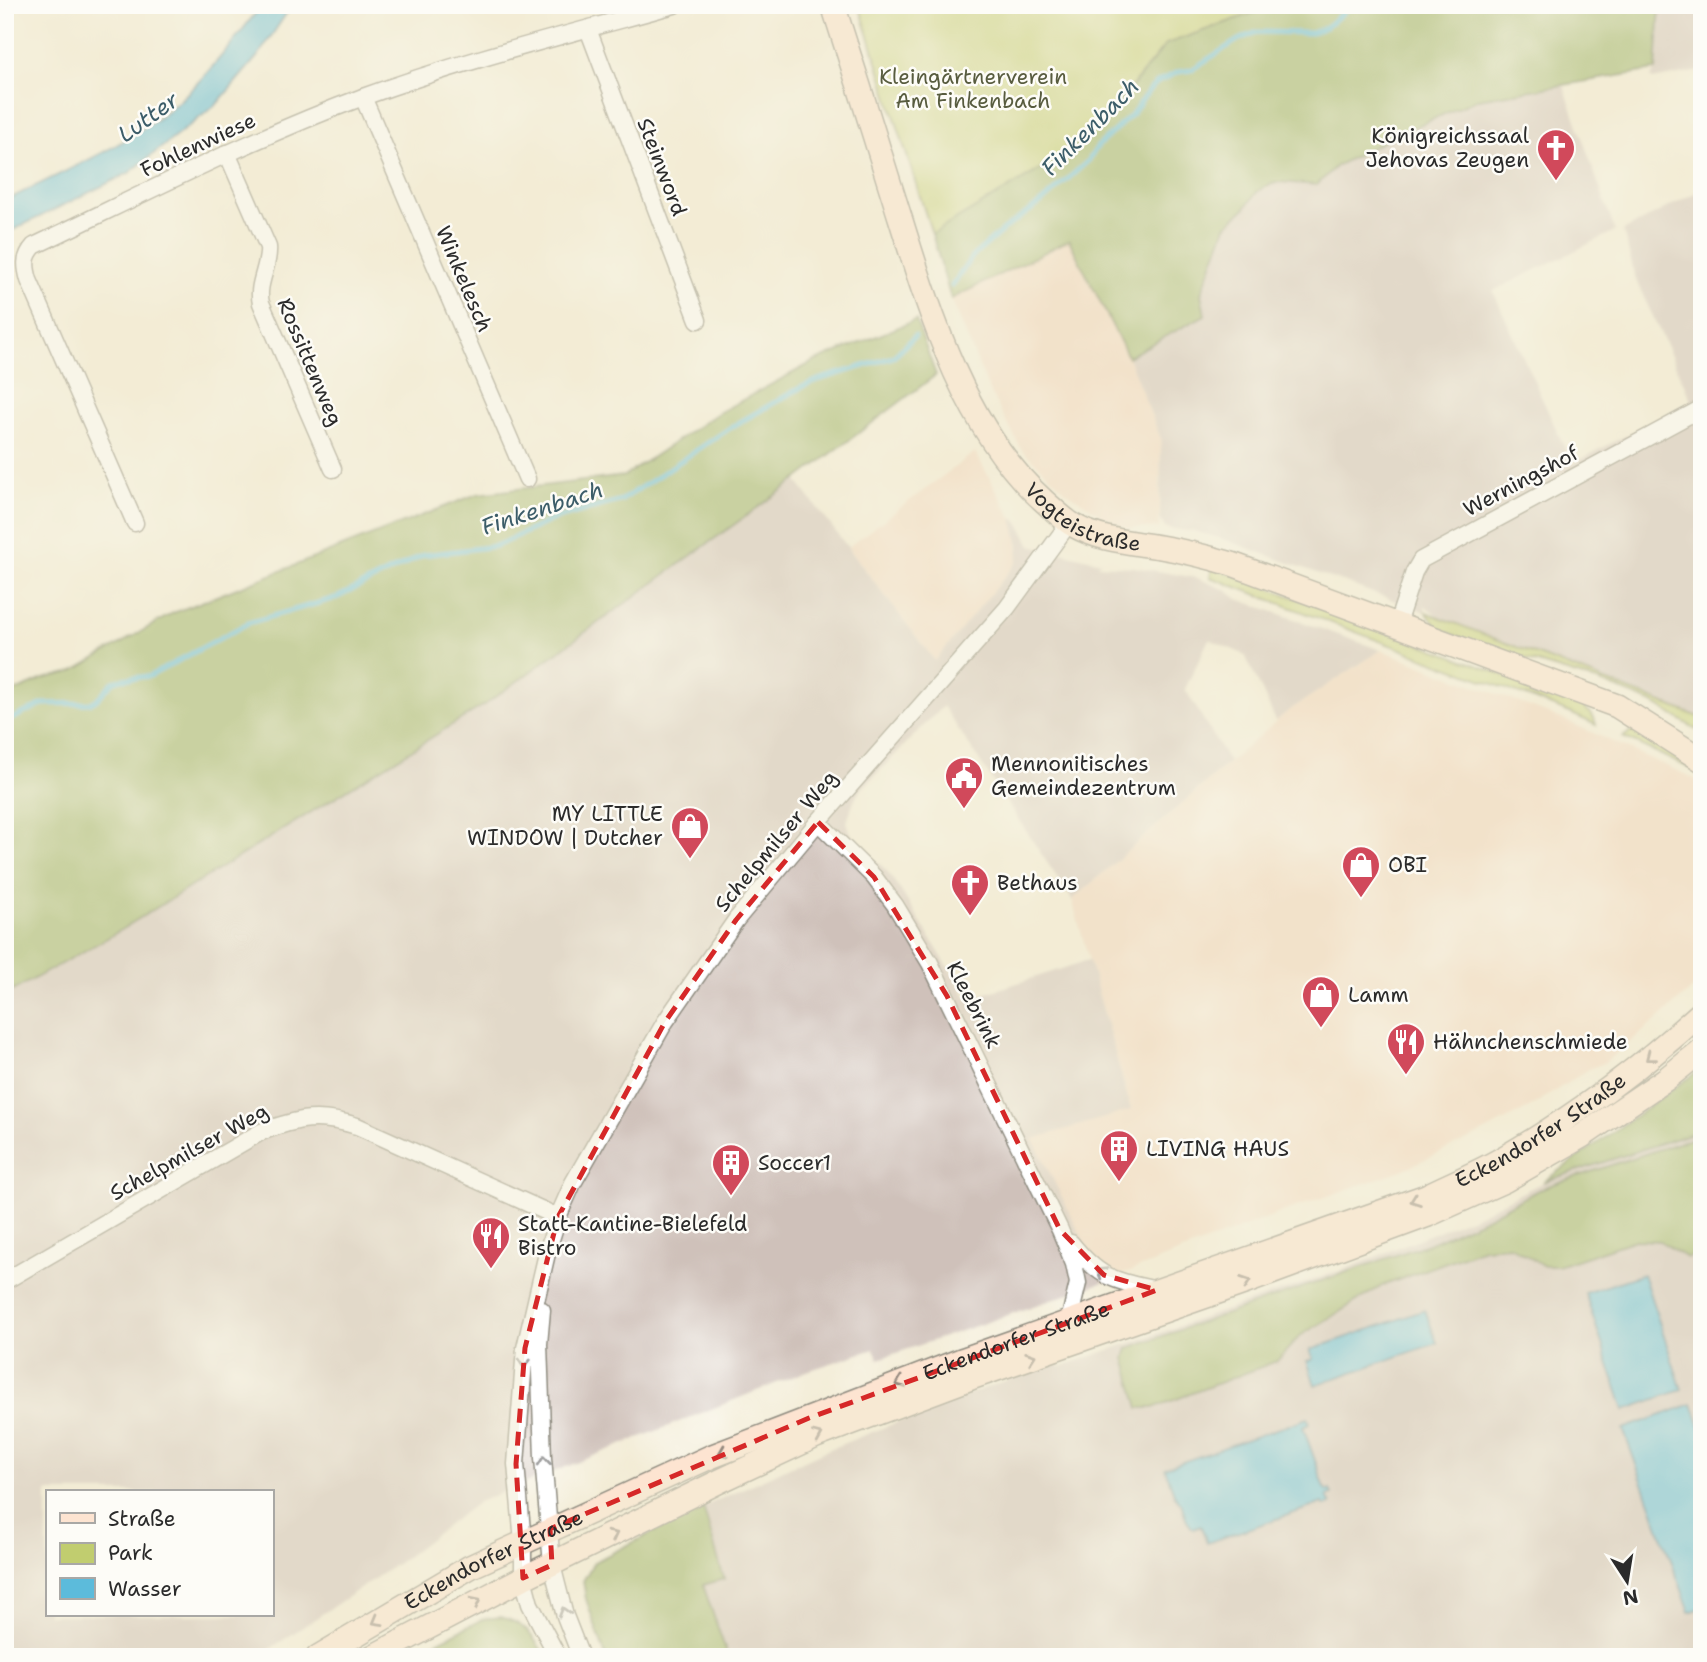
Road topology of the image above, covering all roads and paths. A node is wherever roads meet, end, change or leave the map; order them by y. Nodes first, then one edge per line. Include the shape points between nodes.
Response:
1 (674, 5) edge
2 (833, 5) edge
3 (587, 29) junction
4 (363, 97) junction
5 (227, 153) junction
6 (698, 320) dead end
7 (1702, 408) edge
8 (333, 469) dead end
9 (527, 478) dead end
10 (135, 523) dead end
11 (1069, 523) junction
12 (1396, 624) junction
13 (1632, 714) junction
14 (1702, 742) edge
15 (1702, 760) edge
16 (818, 822) junction
17 (1702, 1012) edge
18 (1702, 1050) edge
19 (558, 1217) junction
20 (1060, 1230) junction
21 (548, 1249) junction
22 (5, 1281) edge
23 (1157, 1290) junction
24 (1069, 1321) junction
25 (550, 1529) junction
26 (523, 1542) junction
27 (552, 1565) junction
28 (523, 1578) junction
29 (318, 1657) edge
30 (372, 1657) edge
31 (558, 1657) edge
32 (581, 1657) edge

1 - 3 street, Fohlenwiese
2 - 11 main road, Vogteistraße via 953,368 1017,473
3 - 4 street, Fohlenwiese
3 - 6 street, Steinword
4 - 5 street, Fohlenwiese
4 - 9 street, Winkelesch
5 - 8 street, Rossittenweg via 268,247 261,303
5 - 10 street, Fohlenwiese via 34,246 25,262
7 - 12 street, Werningshof via 1421,560
11 - 12 main road, Vogteistraße via 1119,542 1194,553 1232,564
11 - 16 street, Schelpmilser Weg via 1007,608
12 - 13 main road, Vogteistraße
13 - 14 main road, Vogteistraße via 1660,721
13 - 15 main road, Vogteistraße
16 - 19 street, Schelpmilser Weg via 736,920 665,1023
16 - 20 street, Kleebrink via 874,877 930,963
17 -> 23 main road, Eckendorfer Straße via 1655,1055 1571,1117 1496,1162 1426,1196
27 -> 18 main road, Eckendorfer Straße via 816,1436 1244,1283 1491,1187 1582,1136
19 - 21 street, Schelpmilser Weg
19 - 22 street, Schelpmilser Weg via 357,1126 312,1118 261,1132
23 -> 20 street, Kleebrink via 1104,1275 1088,1264
20 - 24 street, Kleebrink via 1078,1283
25 -> 21 street, Schelpmilser Weg via 539,1344
21 -> 26 street, Schelpmilser Weg via 525,1348 516,1464
23 - 24 main road, Eckendorfer Straße
24 -> 25 main road, Eckendorfer Straße via 710,1457
25 - 26 main road, Eckendorfer Straße
25 - 27 street, Schelpmilser Weg
26 - 28 street, Schelpmilser Weg
26 -> 29 main road, Eckendorfer Straße via 470,1567
27 - 28 main road, Eckendorfer Straße
32 -> 27 street, Schelpmilser Weg
30 -> 28 main road, Eckendorfer Straße
28 - 31 street, Schelpmilser Weg via 530,1604

